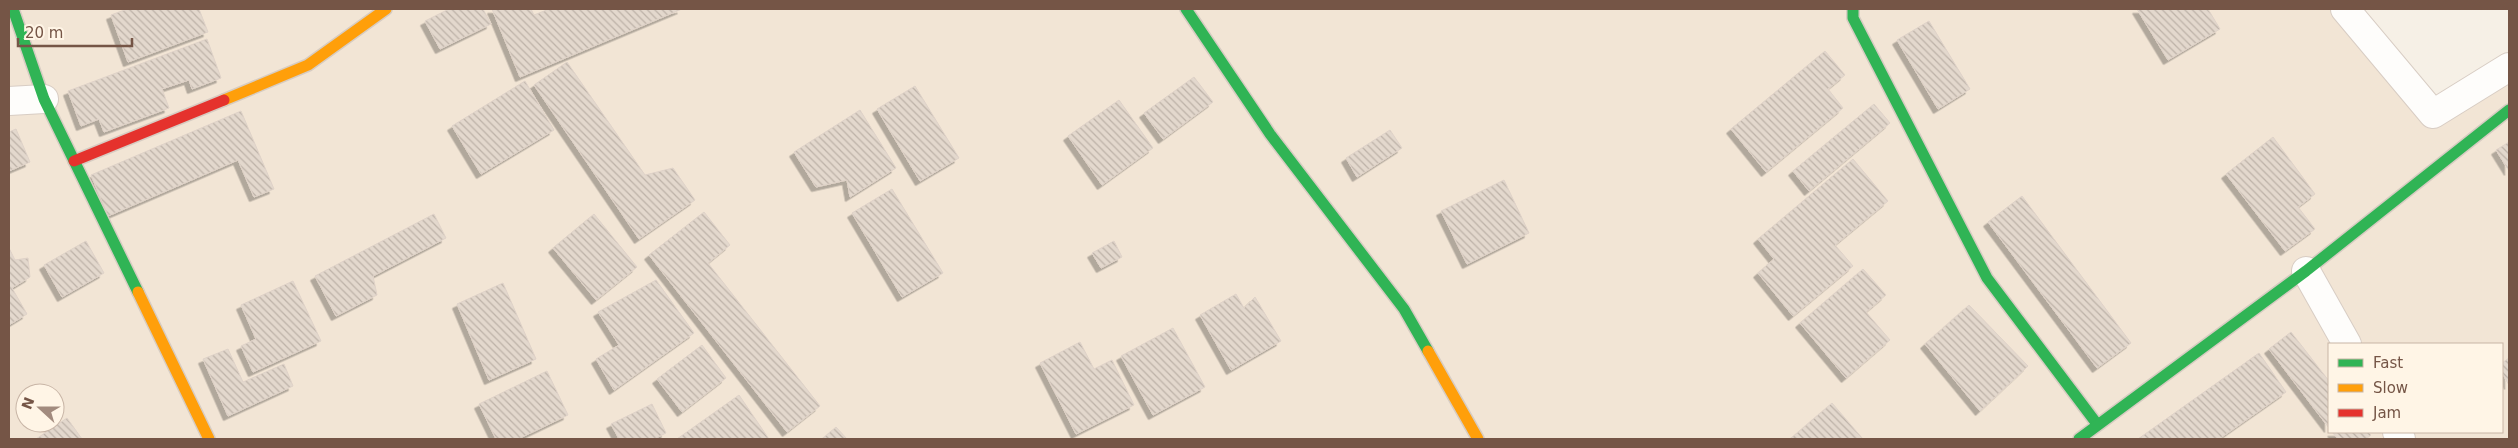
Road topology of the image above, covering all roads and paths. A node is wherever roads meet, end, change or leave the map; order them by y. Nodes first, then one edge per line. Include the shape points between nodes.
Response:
1 (13, 9) edge
2 (386, 9) edge
3 (1186, 9) edge
4 (1853, 9) edge
5 (2345, 9) edge
6 (2509, 67) edge
7 (44, 99) junction
8 (9, 101) edge
9 (2509, 110) edge
10 (74, 161) junction
11 (2306, 271) junction
12 (2347, 343) edge
13 (2097, 424) junction
14 (209, 439) edge
15 (1478, 439) edge
16 (2080, 439) edge

1 - 7 street
2 - 10 street via 308,65
3 - 15 street via 1270,134 1404,309
4 - 13 street via 1853,18 1988,278
5 - 6 street via 2433,114
7 - 8 street
7 - 10 street
9 - 11 street
10 - 14 street
11 - 12 street
11 - 13 street
13 - 16 street

